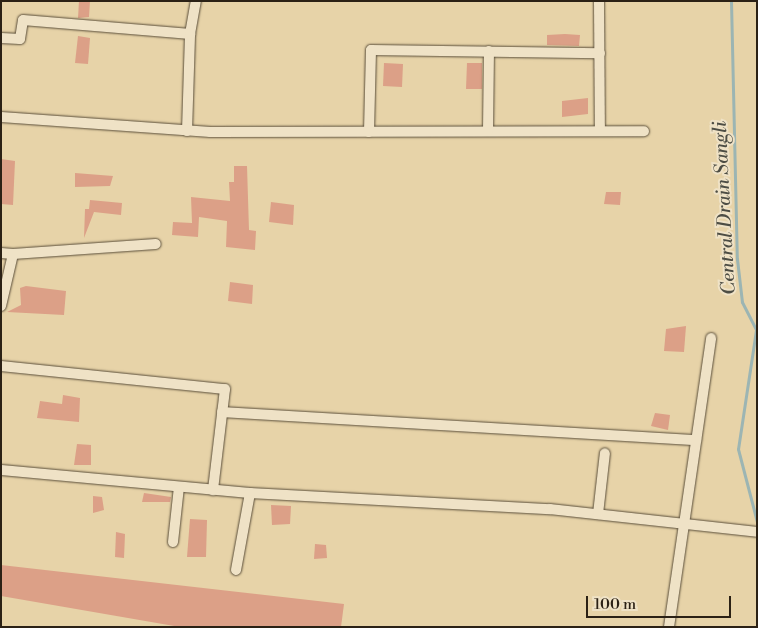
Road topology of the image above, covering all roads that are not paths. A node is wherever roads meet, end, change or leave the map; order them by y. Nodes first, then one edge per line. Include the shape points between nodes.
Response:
1 (196, 1) edge
2 (600, 1) edge
3 (190, 34) junction
4 (1, 38) edge
5 (489, 52) junction
6 (600, 53) junction
7 (1, 117) edge
8 (187, 130) junction
9 (488, 131) junction
10 (600, 131) junction
11 (644, 131) dead end
12 (369, 132) junction
13 (156, 244) dead end
14 (1, 253) edge
15 (13, 254) junction
16 (1, 305) edge
17 (712, 338) dead end
18 (1, 366) edge
19 (222, 412) junction
20 (696, 440) junction
21 (605, 453) dead end
22 (1, 470) edge
23 (179, 487) junction
24 (213, 490) junction
25 (250, 493) junction
26 (598, 514) junction
27 (683, 523) junction
28 (757, 532) edge
29 (173, 542) dead end
30 (236, 570) dead end
31 (670, 627) edge

1 - 3 street
2 - 6 street
3 - 4 street via 24,20 20,39
3 - 8 street
5 - 6 street
5 - 9 street
5 - 12 street via 371,50
6 - 10 street
7 - 8 street
8 - 12 street
9 - 10 street
9 - 12 street
10 - 11 street
13 - 15 street
14 - 15 street
15 - 16 street
17 - 20 street
18 - 19 street via 217,386 225,389
19 - 20 street
19 - 24 street
20 - 27 street
21 - 26 street
22 - 23 street
23 - 24 street
23 - 29 street
24 - 25 street
25 - 26 street
25 - 30 street
26 - 27 street
27 - 28 street
27 - 31 street

